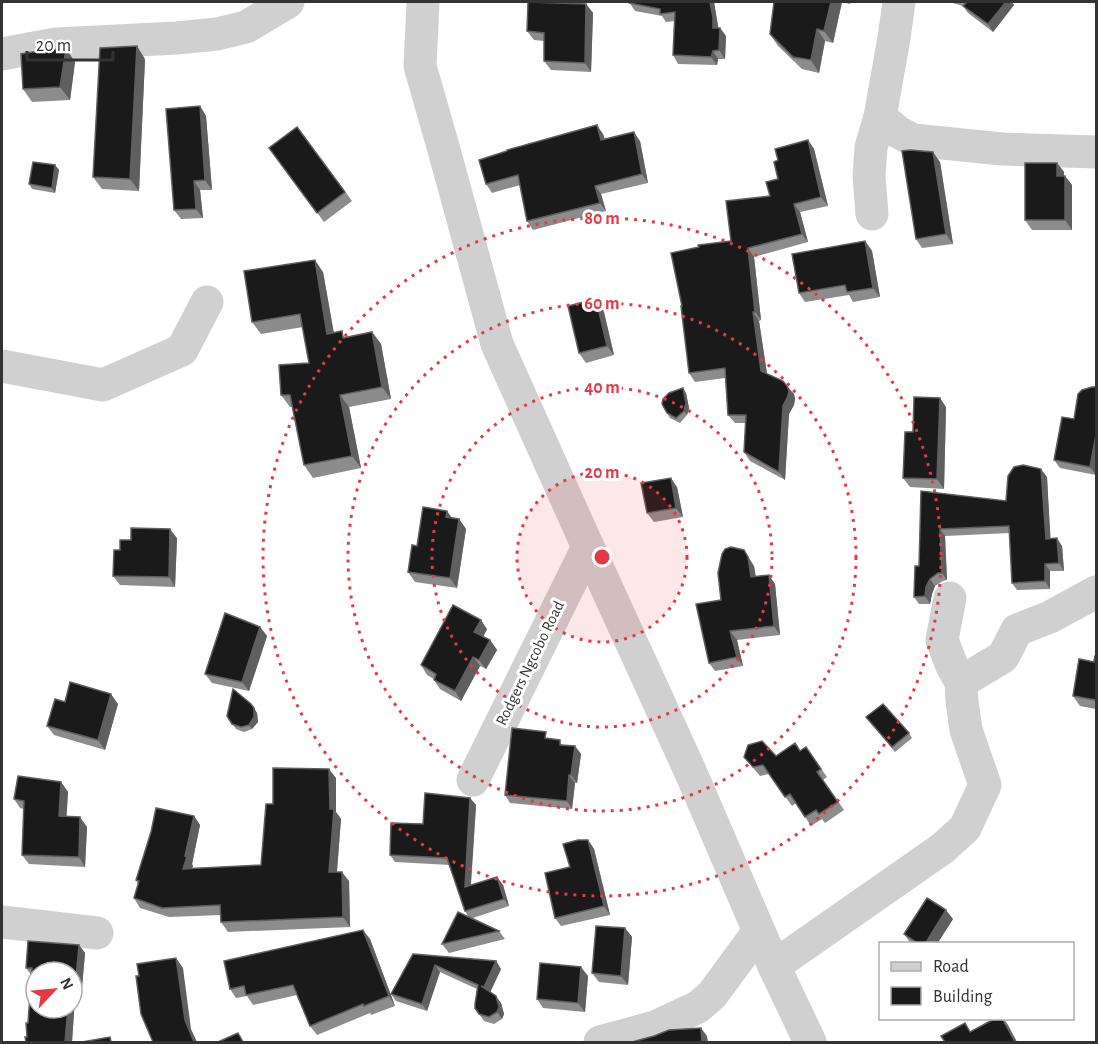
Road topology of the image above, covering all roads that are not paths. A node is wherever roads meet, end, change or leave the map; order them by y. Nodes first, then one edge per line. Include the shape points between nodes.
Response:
1 (288, 2) edge
2 (423, 2) edge
3 (899, 2) edge
4 (2, 54) edge
5 (880, 117) junction
6 (1096, 152) edge
7 (872, 214) dead end
8 (207, 302) dead end
9 (2, 366) edge
10 (588, 547) junction
11 (1096, 592) edge
12 (950, 598) dead end
13 (962, 682) junction
14 (472, 780) dead end
15 (2, 922) edge
16 (759, 931) junction
17 (97, 933) dead end
18 (774, 966) junction
19 (600, 1042) edge
20 (810, 1042) edge

1 - 4 street via 246,27 217,34 56,44
2 - 10 street via 420,66 497,344
3 - 5 street
5 - 6 street via 913,140 1002,149
5 - 7 street via 870,156
8 - 9 street via 182,350 103,385
10 - 14 street, Rodgers Ngcobo Road
10 - 16 street
11 - 13 street via 1017,630 1003,657
12 - 13 street via 942,640
13 - 18 street via 966,729 985,785 965,828 943,848
15 - 17 street
16 - 18 street
16 - 19 street via 698,1007 655,1027
18 - 20 street

